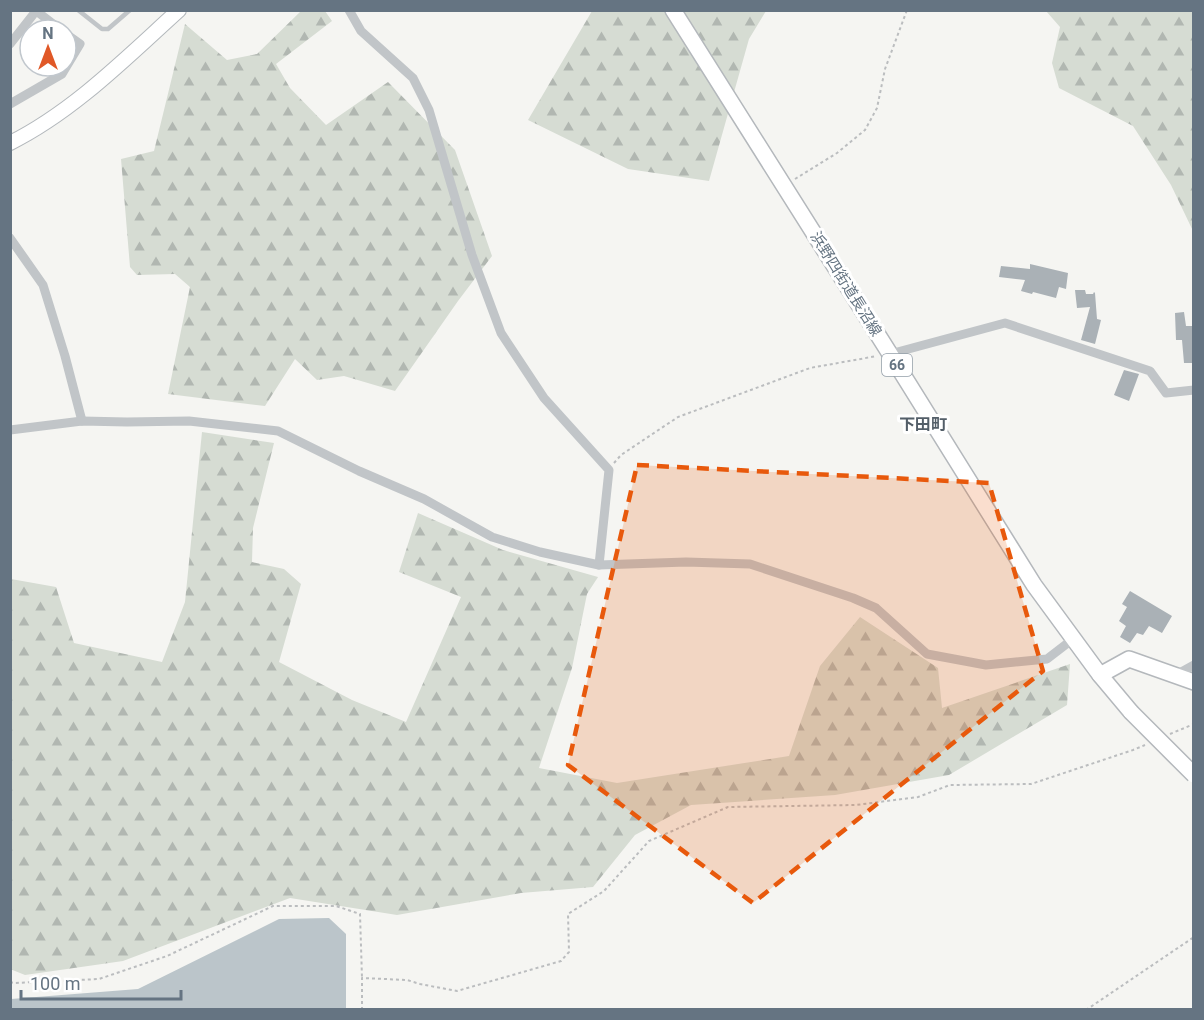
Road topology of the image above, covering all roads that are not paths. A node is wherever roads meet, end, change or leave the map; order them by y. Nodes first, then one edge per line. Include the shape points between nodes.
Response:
1 (78, 10) edge
2 (130, 10) edge
3 (179, 10) edge
4 (348, 10) edge
5 (673, 10) edge
6 (36, 11) edge
7 (10, 44) edge
8 (55, 78) edge
9 (10, 104) edge
10 (10, 142) edge
11 (10, 238) edge
12 (890, 354) junction
13 (1194, 390) edge
14 (82, 421) junction
15 (10, 430) edge
16 (599, 565) junction
17 (1073, 639) junction
18 (1194, 665) edge
19 (1100, 675) junction
20 (1176, 675) junction
21 (1194, 682) edge
22 (1194, 775) edge

1 - 2 lane via 102,29 108,29
3 - 10 street via 90,90 48,121
4 - 16 street via 361,31 413,78 429,110 472,255 501,333 544,398 609,470
5 - 12 main road, 浜野四街道長沼線 / 66
6 - 7 street
8 - 9 street
11 - 14 street via 43,285
12 - 13 street via 1005,323 1150,371 1166,393
12 - 17 main road, 浜野四街道長沼線 / 66 via 1034,585
14 - 15 street
14 - 16 street via 189,421 278,431 424,499 492,537
16 - 17 street via 750,564 876,608 927,654 986,665 1047,659
17 - 19 main road, 浜野四街道長沼線 / 66
18 - 20 street
19 - 20 main road via 1130,659
19 - 22 main road, 浜野四街道長沼線 / 66, bridge
20 - 21 main road

